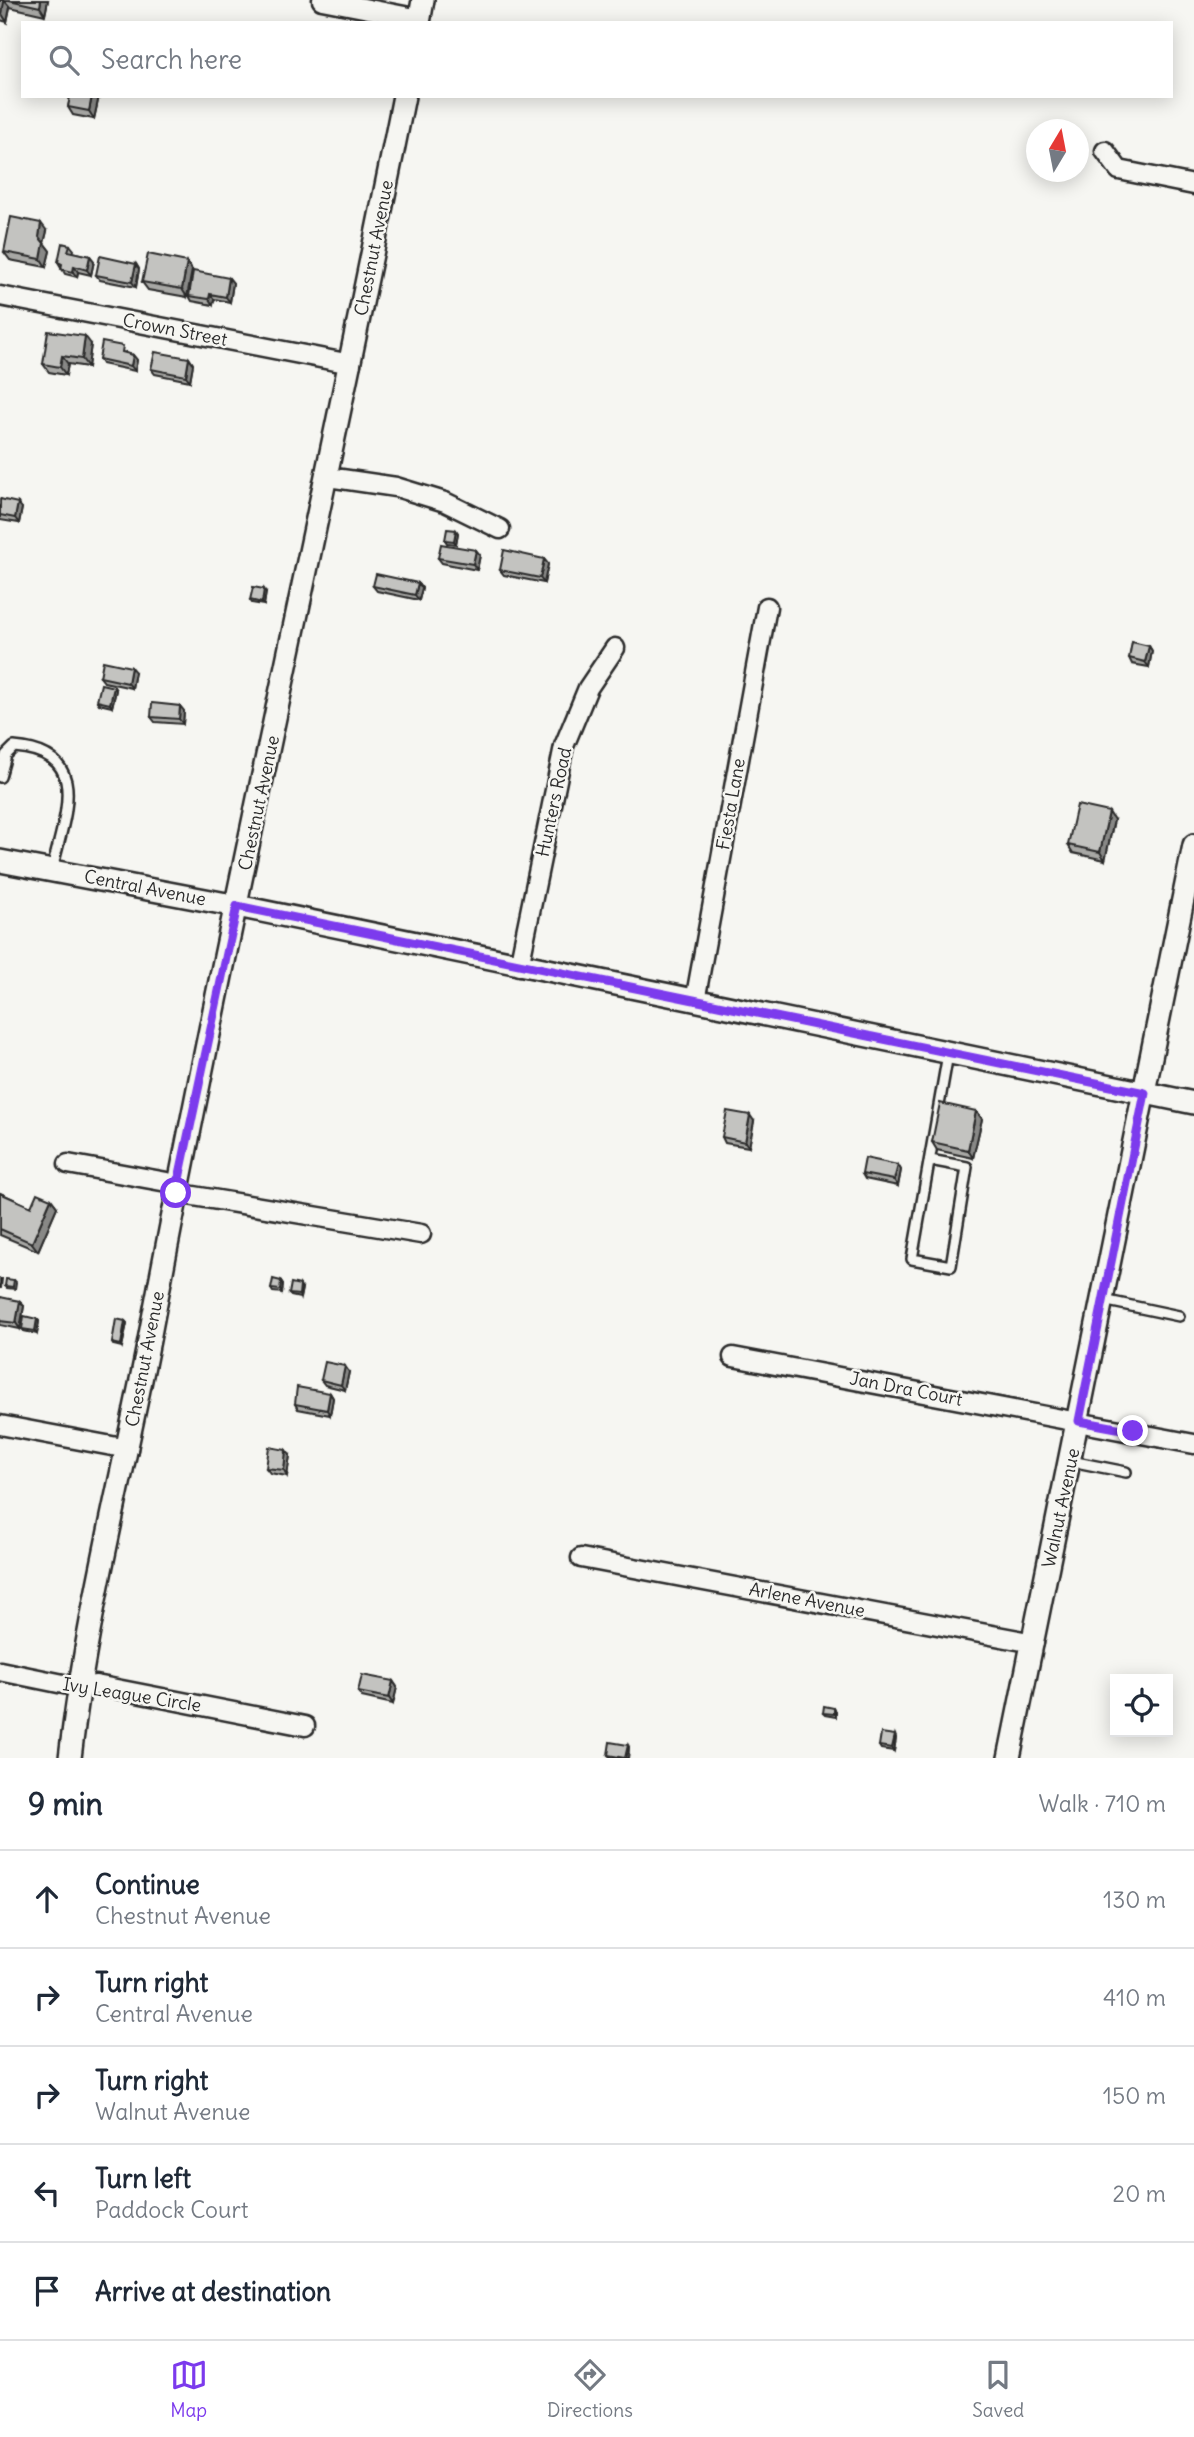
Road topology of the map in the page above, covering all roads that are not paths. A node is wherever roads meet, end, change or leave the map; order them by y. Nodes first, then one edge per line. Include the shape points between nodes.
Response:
1 (322, 0) edge
2 (421, 14) edge
3 (404, 98) edge
4 (1105, 151) dead end
5 (1194, 185) edge
6 (0, 296) edge
7 (351, 364) junction
8 (328, 477) junction
9 (500, 529) dead end
10 (767, 607) dead end
11 (615, 648) dead end
12 (0, 777) edge
13 (1194, 845) edge
14 (0, 860) edge
15 (52, 870) junction
16 (237, 906) junction
17 (519, 966) junction
18 (695, 1001) junction
19 (949, 1052) junction
20 (1145, 1093) junction
21 (1194, 1103) edge
22 (930, 1160) junction
23 (68, 1164) dead end
24 (177, 1189) junction
25 (421, 1234) dead end
26 (1103, 1300) junction
27 (1179, 1316) dead end
28 (733, 1357) dead end
29 (1079, 1421) junction
30 (0, 1425) edge
31 (1194, 1444) edge
32 (128, 1449) junction
33 (1071, 1461) junction
34 (1126, 1472) dead end
35 (581, 1558) dead end
36 (1034, 1643) junction
37 (0, 1671) edge
38 (78, 1687) junction
39 (305, 1726) dead end
40 (69, 1758) edge
41 (1009, 1758) edge

1 - 2 street
3 - 7 street, Chestnut Avenue
4 - 5 street via 1119,170
6 - 7 street, Crown Street
7 - 8 street, Chestnut Avenue
8 - 9 street via 396,486 444,502
8 - 16 street, Chestnut Avenue
10 - 18 street, Fiesta Lane
11 - 17 street, Hunters Road via 588,688 564,746
12 - 15 lane via 6,754 14,747 50,754 62,766 68,790
13 - 20 street, Walnut Avenue
14 - 15 street, Central Avenue
15 - 16 street, Central Avenue
16 - 17 street, Central Avenue
16 - 24 street, Chestnut Avenue
17 - 18 street, Central Avenue
18 - 19 street, Central Avenue
19 - 20 street, Central Avenue
19 - 22 lane
20 - 21 street, Central Avenue
20 - 26 street, Walnut Avenue
22 - 22 lane via 912,1259 951,1266 967,1167
23 - 24 street
24 - 25 street
24 - 32 street, Chestnut Avenue
26 - 27 lane
26 - 29 street, Walnut Avenue
28 - 29 street, Jan Dra Court
29 - 31 street, Jan Dra Court
29 - 33 street, Walnut Avenue
30 - 32 street
32 - 38 street, Chestnut Avenue
33 - 34 lane
33 - 36 street, Walnut Avenue
35 - 36 street, Arlene Avenue
36 - 41 street, Walnut Avenue
37 - 38 street, Ivy League Circle
38 - 39 street, Ivy League Circle via 96,1685
38 - 40 street, Chestnut Avenue

